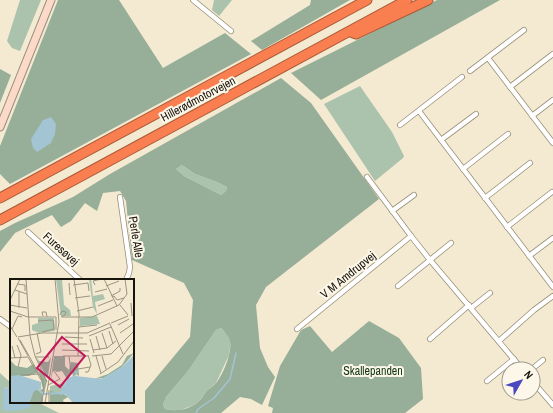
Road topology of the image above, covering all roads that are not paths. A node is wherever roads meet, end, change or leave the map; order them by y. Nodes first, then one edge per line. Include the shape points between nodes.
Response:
1 (51, 0) edge
2 (193, 0) edge
3 (367, 0) edge
4 (408, 0) edge
5 (428, 0) edge
6 (524, 30) dead end
7 (231, 31) dead end
8 (350, 31) junction
9 (553, 54) edge
10 (488, 58) junction
11 (470, 71) dead end
12 (462, 77) dead end
13 (510, 87) junction
14 (553, 100) edge
15 (418, 111) junction
16 (476, 114) dead end
17 (532, 116) junction
18 (400, 125) dead end
19 (0, 127) edge
20 (508, 134) dead end
21 (441, 140) junction
22 (553, 143) edge
23 (530, 163) dead end
24 (463, 169) junction
25 (367, 177) dead end
26 (552, 192) edge
27 (414, 195) dead end
28 (120, 197) dead end
29 (0, 198) edge
30 (485, 198) junction
31 (392, 211) junction
32 (3, 219) edge
33 (507, 227) junction
34 (28, 232) dead end
35 (411, 236) junction
36 (553, 238) edge
37 (451, 243) dead end
38 (529, 256) junction
39 (430, 260) junction
40 (79, 279) edge
41 (126, 279) edge
42 (552, 285) edge
43 (398, 286) dead end
44 (490, 293) dead end
45 (553, 296) edge
46 (470, 307) junction
47 (0, 319) edge
48 (10, 327) edge
49 (297, 329) dead end
50 (430, 339) dead end
51 (499, 341) junction
52 (514, 359) joint
53 (487, 381) dead end
54 (541, 391) edge
55 (553, 405) edge

1 - 19 street
2 - 7 street
3 - 29 highway, Hillerødmotorvejen
4 - 8 highway, Hillerødmotorvejen
5 - 8 highway via 356,34
6 - 10 street
8 - 32 highway, Hillerødmotorvejen
9 - 13 street
10 - 11 street
10 - 13 street
12 - 15 street
13 - 17 street
14 - 17 street
15 - 18 street
15 - 21 street
16 - 21 street
17 - 22 street
20 - 24 street
21 - 24 street
23 - 30 street
24 - 30 street
25 - 31 street
26 - 33 street
27 - 31 street
28 - 41 street, Perle Alle via 130,267
30 - 33 street
31 - 35 street
33 - 38 street
34 - 40 street, Furesøvej
35 - 39 street
35 - 49 street, V M Amdrupvej
36 - 38 street
37 - 39 street
38 - 42 street
39 - 43 street
39 - 46 street
44 - 46 street
45 - 51 street
46 - 50 street
46 - 51 street
47 - 48 street
51 - 52 street
52 - 53 street
54 - 55 street

